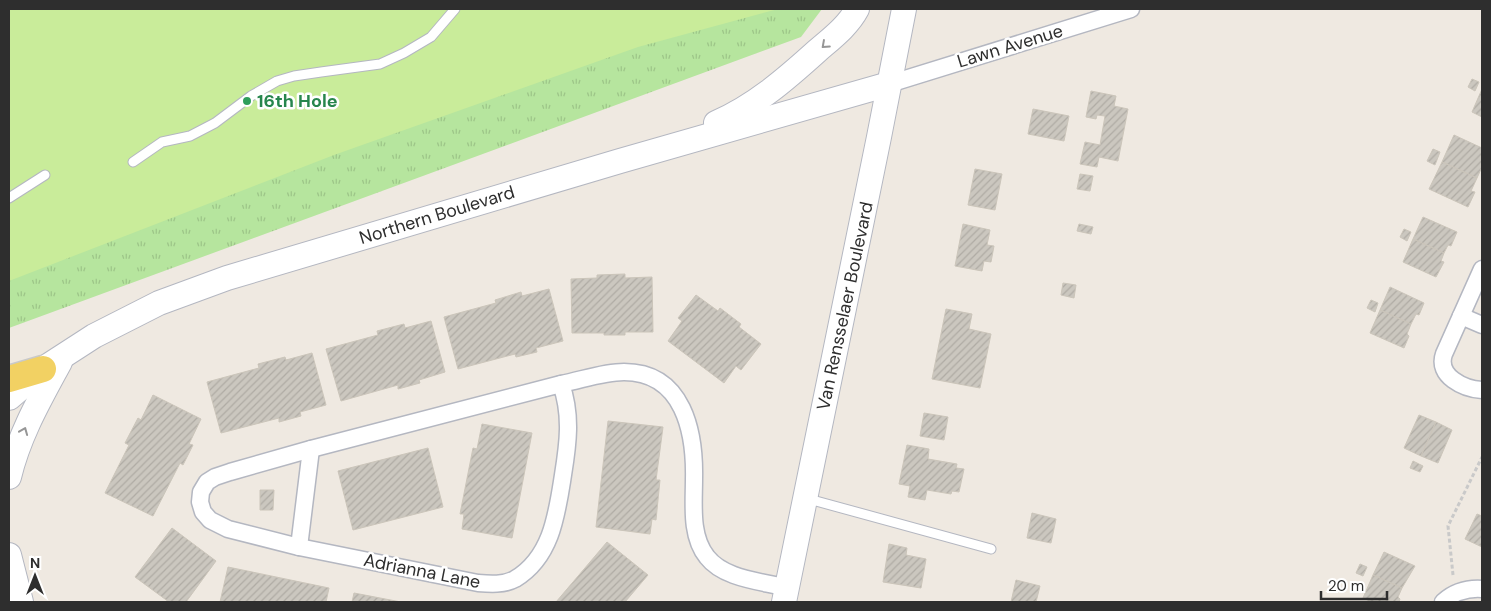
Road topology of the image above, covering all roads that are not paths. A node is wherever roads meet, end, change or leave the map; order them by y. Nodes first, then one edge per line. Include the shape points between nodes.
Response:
1 (455, 9) edge
2 (857, 9) edge
3 (904, 9) edge
4 (1131, 9) edge
5 (889, 84) junction
6 (620, 161) junction
7 (133, 162) dead end
8 (45, 175) dead end
9 (9, 198) edge
10 (1482, 269) edge
11 (1461, 316) junction
12 (1482, 325) edge
13 (65, 353) junction
14 (43, 369) junction
15 (9, 378) edge
16 (561, 384) junction
17 (1482, 390) edge
18 (9, 398) edge
19 (311, 449) junction
20 (9, 477) edge
21 (805, 498) junction
22 (299, 547) junction
23 (991, 549) dead end
24 (9, 555) edge
25 (1482, 589) edge
26 (785, 595) edge
27 (1449, 598) edge
28 (21, 602) edge

1 - 7 lane via 430,37 404,54 380,64 277,81 216,123 190,136 162,142
2 -> 6 main road via 835,36 757,101 726,118
3 - 5 main road, Van Rensselaer Boulevard
4 - 5 street, Lawn Avenue
5 - 6 main road, Northern Boulevard
5 - 21 main road, Van Rensselaer Boulevard
6 - 13 main road, Northern Boulevard via 227,278 159,303
8 - 9 lane
10 - 11 street
11 - 12 street
11 - 17 street via 1442,366 1447,376
13 - 14 main road, Northern Boulevard
20 -> 13 main road via 26,426
14 - 15 main road
14 - 18 main road, Northern Boulevard
16 - 19 street, Adrianna Lane
16 - 22 street, Adrianna Lane via 566,399 568,432 556,520 540,553 514,579 499,584 478,583
16 - 26 street, Adrianna Lane via 624,372 645,375 662,384 682,407 690,428 694,521 703,551 714,564 728,572
19 - 22 street
19 - 22 street, Adrianna Lane via 215,477 203,487 200,497 202,512 217,524
21 - 23 lane
21 - 26 main road, Van Rensselaer Boulevard
24 - 28 main road
25 - 27 street via 1472,589

